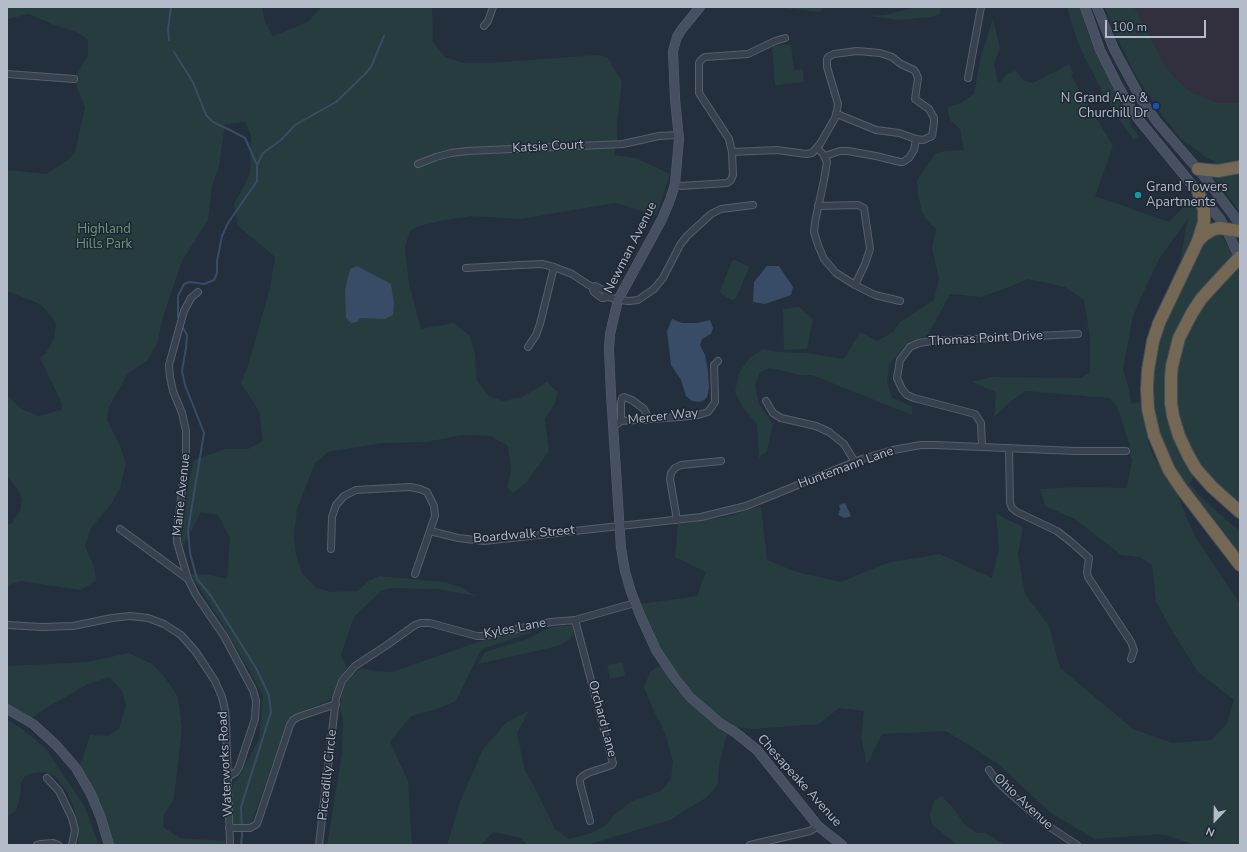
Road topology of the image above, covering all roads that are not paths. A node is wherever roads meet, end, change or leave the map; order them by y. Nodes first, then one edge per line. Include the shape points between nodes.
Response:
1 (493, 7) edge
2 (700, 7) edge
3 (981, 7) edge
4 (1085, 7) edge
5 (1098, 7) edge
6 (484, 26) dead end
7 (785, 38) dead end
8 (7, 74) edge
9 (968, 78) dead end
10 (74, 79) dead end
11 (836, 114) junction
12 (678, 135) junction
13 (916, 139) junction
14 (817, 148) junction
15 (732, 152) junction
16 (824, 156) junction
17 (418, 164) dead end
18 (1240, 166) edge
19 (1198, 169) junction
20 (675, 184) junction
21 (1198, 191) junction
22 (753, 205) dead end
23 (818, 206) junction
24 (1240, 224) edge
25 (1226, 229) junction
26 (1240, 231) edge
27 (1198, 241) junction
28 (1240, 258) edge
29 (554, 267) junction
30 (466, 268) dead end
31 (855, 285) junction
32 (198, 292) dead end
33 (618, 300) junction
34 (900, 301) dead end
35 (1078, 334) dead end
36 (528, 347) dead end
37 (718, 361) dead end
38 (766, 401) dead end
39 (646, 420) junction
40 (621, 421) junction
41 (613, 427) junction
42 (982, 447) junction
43 (1009, 448) junction
44 (1126, 451) dead end
45 (721, 461) dead end
46 (855, 462) junction
47 (1240, 512) edge
48 (677, 520) junction
49 (619, 525) junction
50 (120, 529) dead end
51 (430, 531) junction
52 (331, 549) dead end
53 (1240, 565) edge
54 (415, 574) dead end
55 (188, 579) junction
56 (635, 603) junction
57 (575, 620) junction
58 (7, 625) edge
59 (1131, 660) dead end
60 (336, 704) junction
61 (7, 709) edge
62 (989, 770) dead end
63 (228, 777) junction
64 (47, 778) dead end
65 (590, 821) dead end
66 (818, 826) junction
67 (232, 828) junction
68 (37, 845) edge
69 (58, 845) edge
70 (72, 845) edge
71 (109, 845) edge
72 (230, 845) edge
73 (319, 845) edge
74 (750, 845) edge
75 (842, 845) edge
76 (1077, 845) edge

1 - 6 street
2 - 12 street, Newman Avenue via 682,29 673,51
3 - 9 street
4 - 21 street via 1102,55 1131,108
5 - 19 street via 1114,48 1141,99
7 - 15 street via 748,54 702,58 699,63 699,93 729,139
8 - 10 street
11 - 13 street via 876,130 899,133
11 - 13 street via 838,104 827,59 834,54 857,51 880,53 914,70 918,78 914,99 933,113 932,136 923,140
11 - 14 street
12 - 17 street, Katsie Court via 659,136 623,144 468,151 451,153
12 - 20 street, Newman Avenue
13 - 16 street via 912,155 904,162 848,151
14 - 15 street via 809,154 777,150
14 - 16 street
15 - 20 street via 733,175 727,183 681,186
16 - 23 street via 827,162
18 - 19 highway via 1218,171
19 - 24 street
20 - 33 street, Newman Avenue via 662,219
21 - 25 street
21 - 27 highway via 1205,216
22 - 33 street via 711,214 680,245 664,278 654,289 638,300
23 - 31 street via 814,232 824,259 836,273
23 - 31 street via 858,205 864,208 870,249
25 - 26 highway
25 - 27 highway via 1212,230
25 - 28 street
27 - 53 highway via 1153,341 1148,370 1148,409 1154,435 1169,470
28 - 47 highway, bridge via 1201,298 1179,338 1171,372 1171,403 1179,436 1194,465 1212,487
29 - 30 street via 542,264
29 - 33 street via 605,291 609,297
29 - 36 street via 540,324
31 - 34 street via 875,295
32 - 55 street, Maine Avenue via 187,305 170,365 170,377 186,431 186,457 177,542
33 - 41 street, Newman Avenue via 609,349
35 - 42 street, Thomas Point Drive via 932,341 910,347 898,366 897,378 902,389 914,398 976,414 981,423
37 - 39 street, Mercer Way via 714,365 716,396 708,412
38 - 46 street via 773,413 781,418 830,432 844,444
39 - 40 street, Mercer Way
39 - 40 street via 644,409 624,397 621,403
40 - 41 street, Mercer Way
41 - 49 street, Newman Avenue
42 - 43 street, Huntemann Lane
42 - 46 street, Huntemann Lane via 921,445 893,450
43 - 44 street, Huntemann Lane
43 - 59 street via 1012,508 1056,531 1089,558 1088,577 1131,642 1134,650
45 - 48 street via 681,465 671,473
46 - 48 street, Huntemann Lane via 746,506
48 - 49 street, Huntemann Lane
49 - 51 street, Boardwalk Street via 484,540 458,538
49 - 56 street, Newman Avenue via 626,571
50 - 55 street
51 - 52 street via 434,509 430,498 423,490 415,487 356,490 342,498 333,513
51 - 54 street
55 - 63 street, Maine Avenue via 224,636 253,690 256,701 255,719 239,767
56 - 57 street, Kyles Lane
56 - 66 street, Chesapeake Avenue via 656,650 683,689 720,723 757,750
57 - 60 street, Kyles Lane via 477,636 430,623 415,625 355,666 342,681
57 - 65 street, Orchard Lane via 613,763 612,766 580,779
58 - 63 street, Waterworks Road via 66,626 130,616 148,618 181,635 196,652 222,697
60 - 67 street via 293,720 257,824 250,828
60 - 73 street, Piccadilly Circle
61 - 71 street via 33,724 76,768 91,794
62 - 76 street, Ohio Avenue via 997,781 1048,826
63 - 67 street, Waterworks Road
64 - 70 street via 58,789 72,818 75,830
66 - 74 street via 810,831
66 - 75 street, Chesapeake Avenue
67 - 72 street, Waterworks Road
68 - 69 street

